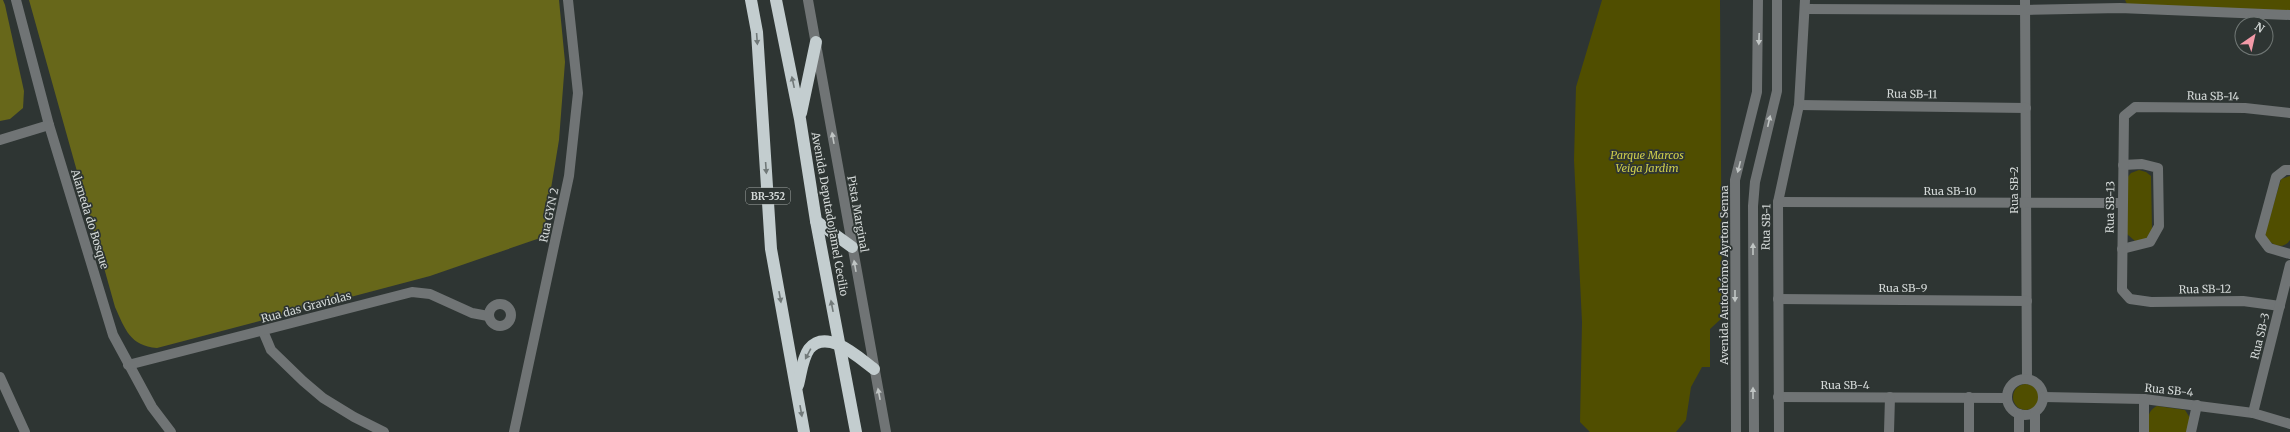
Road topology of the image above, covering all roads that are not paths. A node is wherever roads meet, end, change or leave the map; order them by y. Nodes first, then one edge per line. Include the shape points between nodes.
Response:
1 (16, 0) edge
2 (568, 0) edge
3 (751, 0) edge
4 (776, 0) edge
5 (808, 0) edge
6 (1758, 0) edge
7 (1777, 0) edge
8 (1805, 4) edge
9 (2120, 4) edge
10 (1913, 5) edge
11 (2025, 5) edge
12 (2290, 15) edge
13 (816, 42) junction
14 (1799, 105) junction
15 (2135, 107) joint
16 (2026, 108) junction
17 (2290, 113) edge
18 (800, 118) junction
19 (49, 125) junction
20 (0, 140) edge
21 (2123, 165) junction
22 (2290, 170) edge
23 (1778, 202) junction
24 (2026, 203) junction
25 (2122, 203) junction
26 (816, 221) junction
27 (852, 247) junction
28 (2122, 249) junction
29 (2290, 254) edge
30 (2290, 265) edge
31 (1778, 299) junction
32 (2130, 299) joint
33 (2027, 301) junction
34 (2280, 306) junction
35 (488, 316) dead end
36 (263, 331) junction
37 (840, 344) junction
38 (128, 364) junction
39 (874, 369) junction
40 (0, 377) edge
41 (2027, 379) junction
42 (797, 390) junction
43 (1778, 397) junction
44 (1890, 397) junction
45 (1969, 397) junction
46 (2044, 397) junction
47 (2007, 398) junction
48 (2144, 399) junction
49 (2197, 405) junction
50 (2035, 413) junction
51 (2253, 413) junction
52 (2019, 414) junction
53 (2290, 424) edge
54 (25, 432) edge
55 (171, 432) edge
56 (384, 432) edge
57 (514, 432) edge
58 (804, 432) edge
59 (856, 432) edge
60 (886, 432) edge
61 (1736, 432) edge
62 (1754, 432) edge
63 (1778, 432) edge
64 (1890, 432) edge
65 (1969, 432) edge
66 (2019, 432) edge
67 (2035, 432) edge
68 (2144, 432) edge
69 (2191, 432) edge

1 - 19 street, Alameda do Bosque
2 - 57 street, Rua GYN 2 via 578,92 569,176
3 -> 42 highway, BR-352 via 757,32 771,249
18 -> 4 highway, Avenida Deputado Jamel Cecilio
5 - 13 street, Pista Marginal
6 -> 61 street, Avenida Autodrómo Ayrton Senna via 1757,92 1736,180
62 -> 7 street via 1753,206 1755,182 1776,91
8 - 10 street
8 - 14 street, Rua SB-1
9 - 11 street
9 - 12 street
10 - 11 street
11 - 16 street, Rua SB-2
13 - 18 highway
27 -> 13 street, Pista Marginal
14 - 16 street, Rua SB-11
14 - 23 street, Rua SB-1
15 - 17 street, Rua SB-14 via 2245,108
15 - 21 street, Rua SB-13 via 2124,116
16 - 24 street, Rua SB-2
18 - 26 highway, Avenida Deputado Jamel Cecilio
19 - 20 street
19 - 38 street, Alameda do Bosque via 113,335
21 - 25 street, Rua SB-13
21 - 28 street via 2142,164 2158,168 2159,226 2150,242
22 - 29 street via 2285,170 2276,177 2260,236 2269,248
23 - 24 street, Rua SB-10
23 - 31 street, Rua SB-1
24 - 25 street, Rua SB-10
24 - 33 street, Rua SB-2
25 - 28 street, Rua SB-13
26 - 27 highway
37 -> 26 highway, Avenida Deputado Jamel Cecilio
39 -> 27 street, Pista Marginal
28 - 32 street, Rua SB-13 via 2122,290
30 - 34 street, Rua SB-3
31 - 33 street, Rua SB-9
31 - 43 street, Rua SB-1
32 - 34 street, Rua SB-12 via 2151,302 2243,301
33 - 41 street, Rua SB-2
34 - 51 street, Rua SB-3
35 - 36 street, Rua das Graviolas via 472,313 430,294 412,292
36 - 38 street, Rua das Graviolas
36 - 56 street via 271,350 323,398
37 - 39 highway
37 -> 42 highway via 824,341 809,350
37 - 59 highway, Avenida Deputado Jamel Cecilio
38 - 55 street, Alameda do Bosque via 152,407
60 -> 39 street, Pista Marginal
40 - 54 street
41 - 46 street via 2040,387
41 - 47 street via 2016,382 2008,392
42 -> 58 highway, BR-352
43 - 44 street, Rua SB-4
43 - 63 street, Rua SB-1
44 - 45 street, Rua SB-4
44 - 64 street
45 - 47 street, Rua SB-4
45 - 65 street
46 - 48 street, Rua SB-4
46 - 50 street via 2043,403
47 - 52 street via 2010,408
48 - 49 street, Rua SB-4
48 - 68 street
49 - 51 street, Rua SB-4
49 - 69 street
50 - 52 street via 2024,416
50 - 67 street
51 - 53 street, Rua SB-4
52 - 66 street

